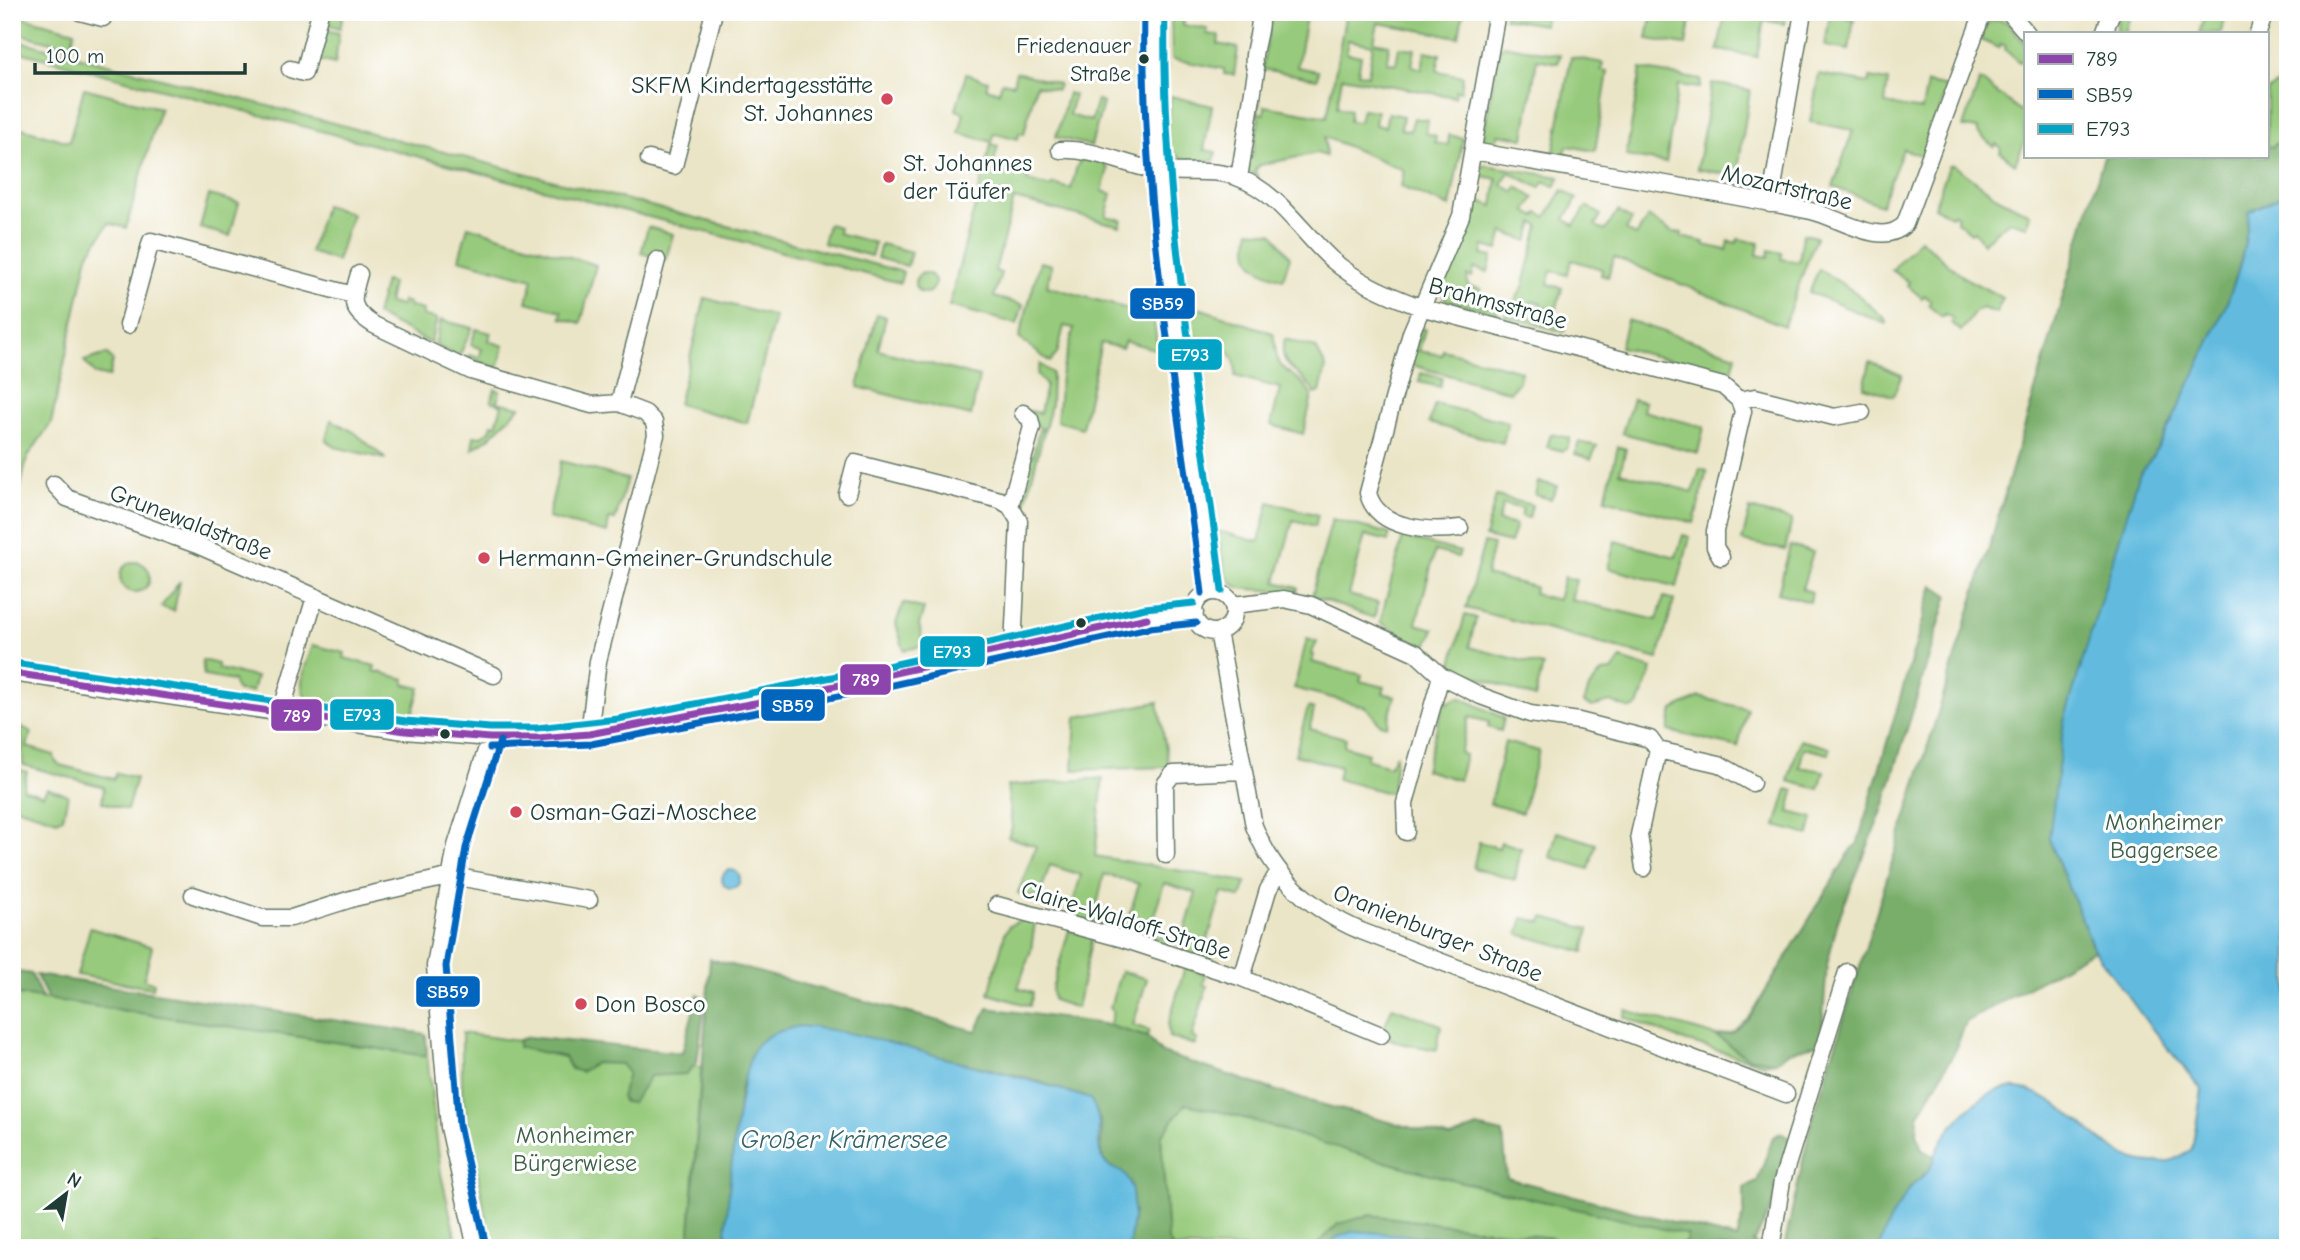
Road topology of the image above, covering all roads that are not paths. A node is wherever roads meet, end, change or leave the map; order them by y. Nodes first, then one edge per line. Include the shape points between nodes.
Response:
1 (80, 12) edge
2 (104, 12) edge
3 (320, 12) edge
4 (714, 12) edge
5 (1155, 12) edge
6 (1259, 12) edge
7 (1497, 12) edge
8 (1803, 12) edge
9 (1983, 12) edge
10 (2009, 12) edge
11 (2112, 12) edge
12 (2265, 12) edge
13 (2105, 31) edge
14 (2026, 32) edge
15 (2258, 32) edge
16 (290, 69) dead end
17 (1060, 150) dead end
18 (1473, 151) junction
19 (649, 159) dead end
20 (1155, 170) junction
21 (1239, 178) junction
22 (1770, 204) junction
23 (657, 260) dead end
24 (359, 274) dead end
25 (353, 295) junction
26 (1420, 307) junction
27 (128, 325) dead end
28 (1739, 400) junction
29 (619, 402) junction
30 (1862, 412) dead end
31 (1023, 413) dead end
32 (54, 484) dead end
33 (847, 495) dead end
34 (1010, 506) junction
35 (1460, 528) dead end
36 (1721, 557) dead end
37 (1212, 592) junction
38 (315, 597) junction
39 (1233, 606) junction
40 (1195, 613) junction
41 (1218, 631) junction
42 (1013, 647) junction
43 (12, 673) edge
44 (494, 676) dead end
45 (1441, 676) junction
46 (281, 712) junction
47 (589, 734) junction
48 (490, 738) junction
49 (1658, 750) junction
50 (1243, 771) junction
51 (1752, 783) dead end
52 (1406, 832) dead end
53 (1166, 855) dead end
54 (1644, 868) dead end
55 (1278, 872) junction
56 (452, 876) junction
57 (193, 895) dead end
58 (589, 900) dead end
59 (997, 905) dead end
60 (1847, 972) dead end
61 (1242, 978) junction
62 (1381, 1035) dead end
63 (1786, 1094) dead end
64 (476, 1248) edge
65 (1771, 1248) edge

1 - 2 street via 103,18
3 - 16 street via 304,73
4 - 19 street via 674,166
5 - 20 street
6 - 21 street via 1256,72
7 - 18 street
8 - 22 street
9 - 22 street, Mozartstraße via 1905,225 1897,233 1885,236 1814,212
10 - 14 street
11 - 13 street
12 - 15 street
17 - 20 street, Brahmsstraße via 1076,149
18 - 22 street, Mozartstraße
18 - 26 street via 1461,216
20 - 21 street, Brahmsstraße via 1216,172
20 - 37 street
21 - 26 street, Brahmsstraße via 1284,208 1348,273
23 - 29 street
24 - 25 street
25 - 27 street via 151,241
25 - 29 street via 359,316 463,369 592,405
26 - 28 street, Brahmsstraße via 1723,386
26 - 35 street via 1373,468 1369,497 1389,520 1436,532
28 - 30 street, Brahmsstraße via 1755,397 1834,417
28 - 36 street via 1743,423 1715,531 1715,548
29 - 47 street via 645,412 654,422 656,435 598,661
31 - 34 street via 1032,427
32 - 38 street, Grunewaldstraße via 68,498 197,545
33 - 34 street via 855,463
34 - 42 street via 1019,521
37 - 39 street via 1223,594
37 - 40 street via 1199,599
38 - 44 street, Grunewaldstraße
38 - 46 street
39 - 41 street via 1232,622
39 - 45 street via 1284,599 1311,605 1416,653
40 - 41 street via 1200,625
40 - 42 street via 1147,618
41 - 50 street, Oranienburger Straße
42 - 47 street via 876,679
43 - 46 street
45 - 49 street via 1512,708 1650,739
45 - 52 street via 1405,803
46 - 48 street via 405,731
47 - 48 street
48 - 56 street via 456,846
49 - 51 street via 1719,764
49 - 54 street via 1639,835
50 - 53 street via 1173,774 1165,784
50 - 55 street, Oranienburger Straße via 1254,826
55 - 61 street, Claire-Waldoff-Straße via 1268,890
55 - 63 street, Oranienburger Straße via 1312,904 1344,924
56 - 57 street via 291,918 262,918
56 - 58 street
56 - 64 street via 435,965 449,1127
59 - 61 street, Claire-Waldoff-Straße
60 - 65 street via 1782,1181
61 - 62 street, Claire-Waldoff-Straße

